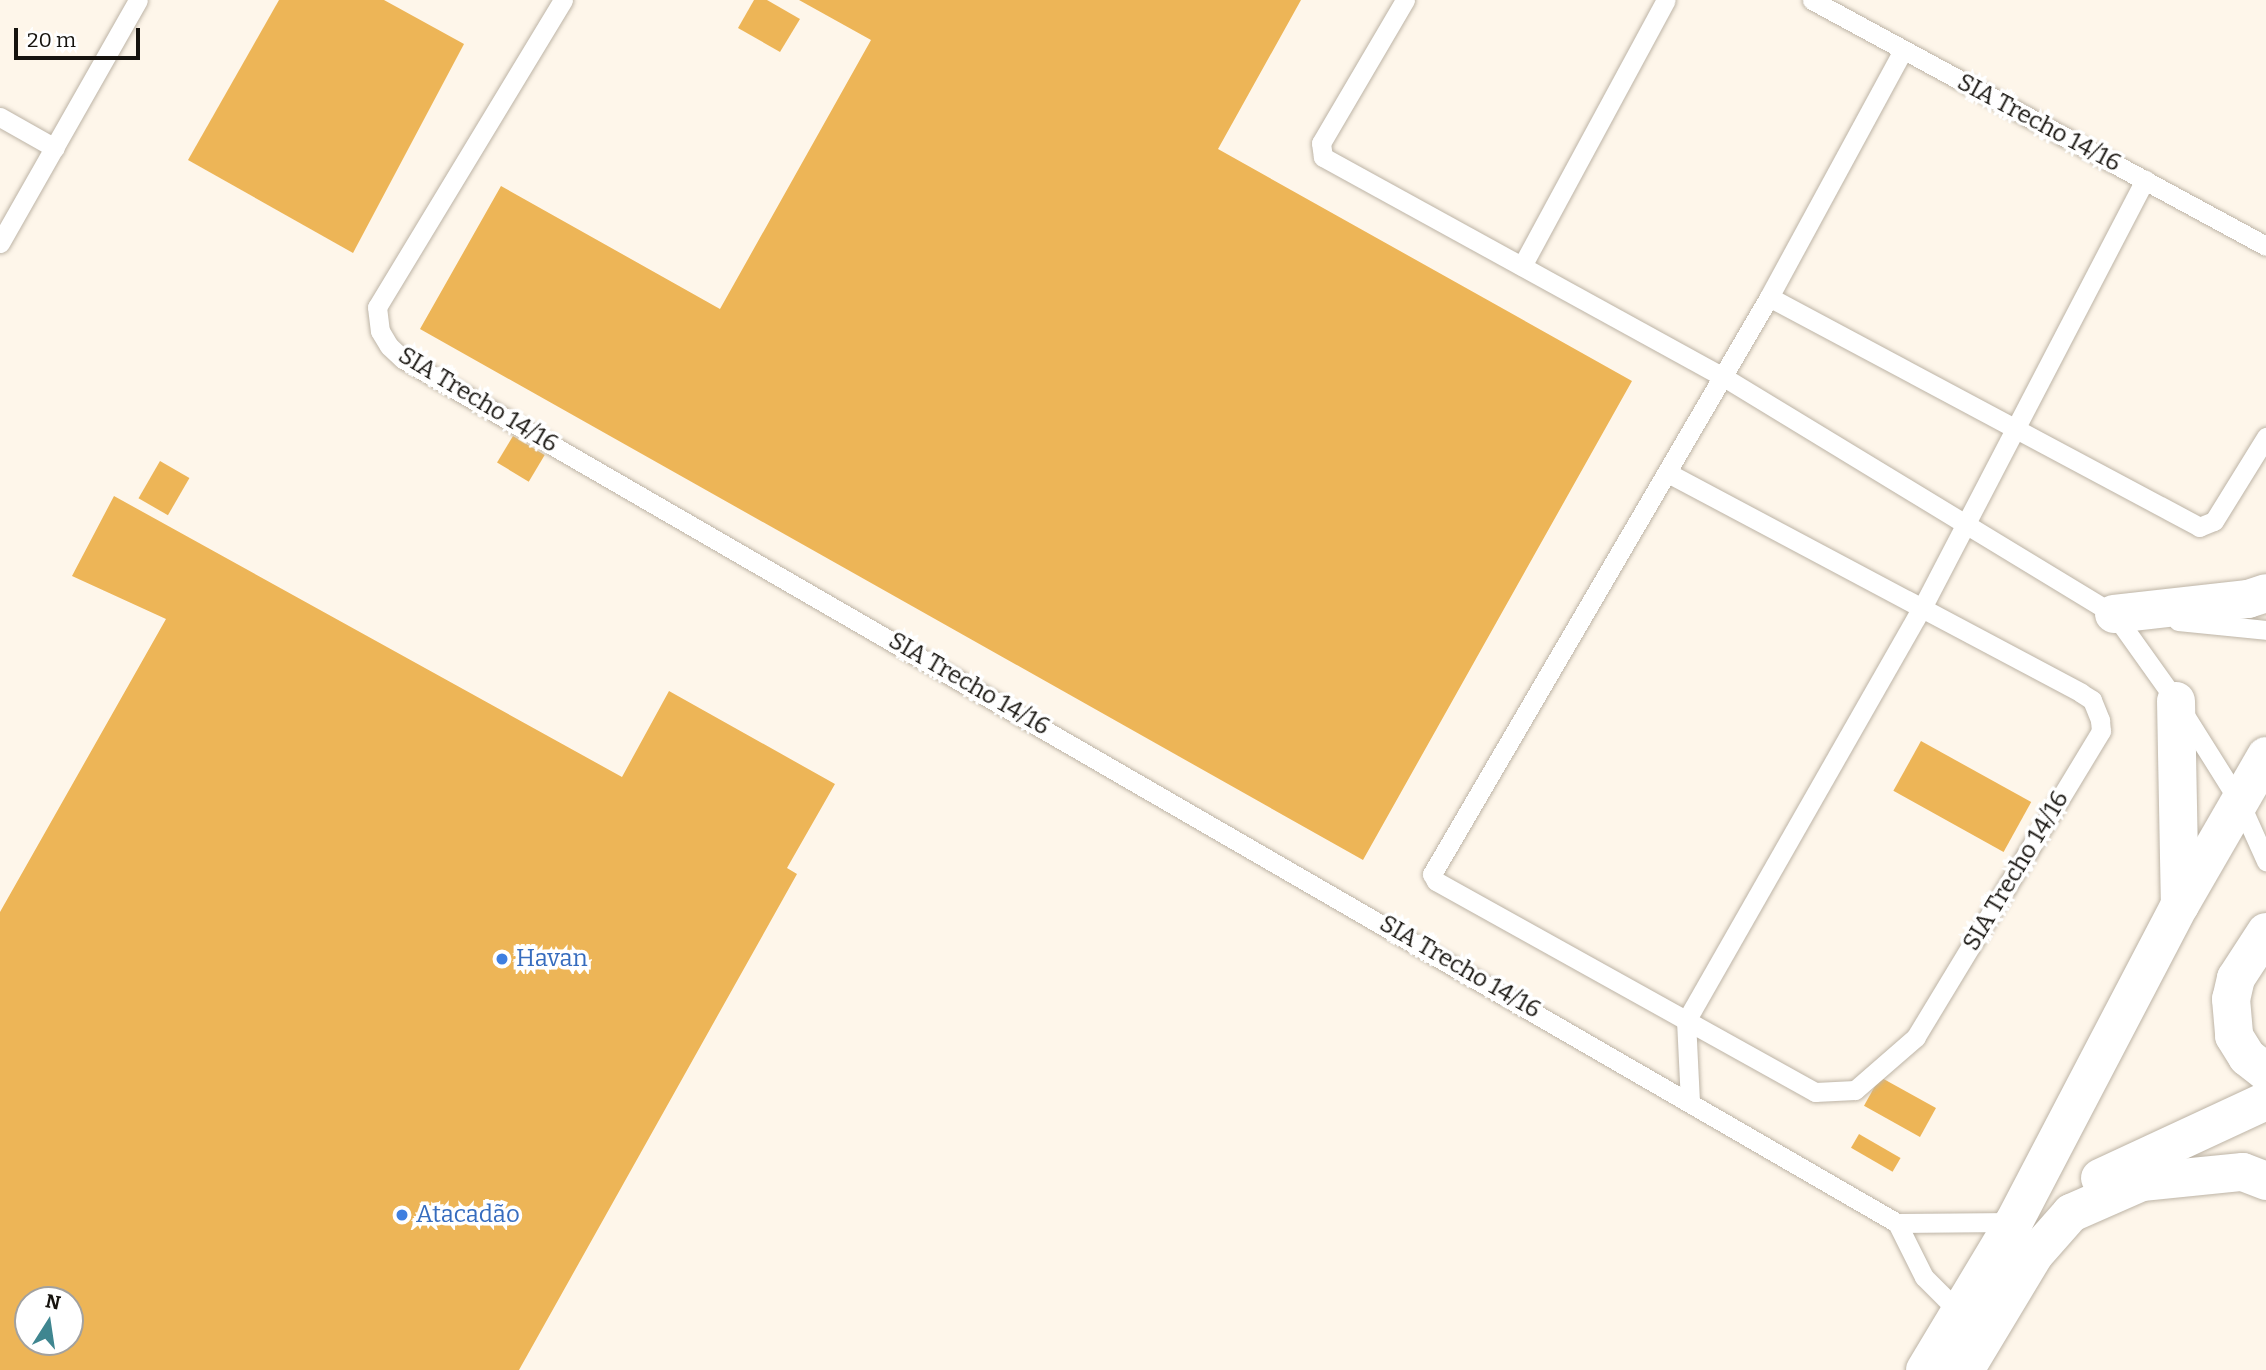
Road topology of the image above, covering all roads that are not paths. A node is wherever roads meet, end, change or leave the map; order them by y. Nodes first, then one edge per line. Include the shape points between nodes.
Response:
1 (138, 0) edge
2 (564, 0) edge
3 (1405, 0) edge
4 (1666, 0) edge
5 (1812, 0) edge
6 (1903, 50) junction
7 (0, 117) edge
8 (55, 148) junction
9 (2145, 180) junction
10 (0, 243) edge
11 (2266, 246) edge
12 (1522, 266) junction
13 (1769, 297) junction
14 (1722, 376) junction
15 (2018, 426) junction
16 (2266, 437) edge
17 (1668, 472) junction
18 (1965, 525) junction
19 (2266, 593) edge
20 (1922, 608) junction
21 (2114, 614) junction
22 (2266, 630) edge
23 (2176, 701) junction
24 (2266, 756) edge
25 (2240, 803) junction
26 (2266, 861) edge
27 (2180, 905) junction
28 (2266, 932) edge
29 (1686, 1021) junction
30 (2266, 1072) edge
31 (1690, 1101) junction
32 (2266, 1101) edge
33 (2266, 1181) edge
34 (2014, 1222) junction
35 (1897, 1223) junction
36 (1960, 1313) junction
37 (1925, 1370) edge
38 (1965, 1370) edge

1 - 8 lane
2 - 31 lane, SIA Trecho 14/16 via 377,307 380,331 389,346 403,359
3 - 12 lane via 1319,151 1331,162
4 - 12 lane
5 - 6 lane, SIA Trecho 14/16
6 - 9 lane, SIA Trecho 14/16
6 - 13 lane, SIA Trecho 14/16
7 - 8 lane
8 - 10 lane
9 - 11 lane, SIA Trecho 14/16
9 - 15 lane
12 - 14 lane
13 - 14 lane, SIA Trecho 14/16
13 - 15 lane
14 - 17 lane, SIA Trecho 14/16
14 - 18 lane
15 - 16 lane via 2205,528 2214,521
15 - 18 lane
17 - 20 lane, SIA Trecho 14/16
17 - 29 lane, SIA Trecho 14/16 via 1432,874 1436,881
18 - 20 lane
18 - 21 lane
19 - 21 main road
20 - 29 lane
20 - 29 lane, SIA Trecho 14/16 via 2092,700 2101,731 1916,1037 1855,1090 1815,1092
21 - 22 lane
21 - 23 lane
23 - 25 lane
23 - 27 main road
24 - 25 main road
25 - 26 lane
25 - 27 main road
27 - 34 main road
28 - 30 main road via 2236,978 2231,999 2234,1036 2247,1058
29 - 31 lane
31 - 35 lane, SIA Trecho 14/16
32 - 34 main road via 2169,1142
33 - 38 main road via 2243,1172 2142,1182 2071,1213 2034,1255
34 - 35 lane
34 - 36 main road
35 - 36 lane via 1924,1277
36 - 37 main road

